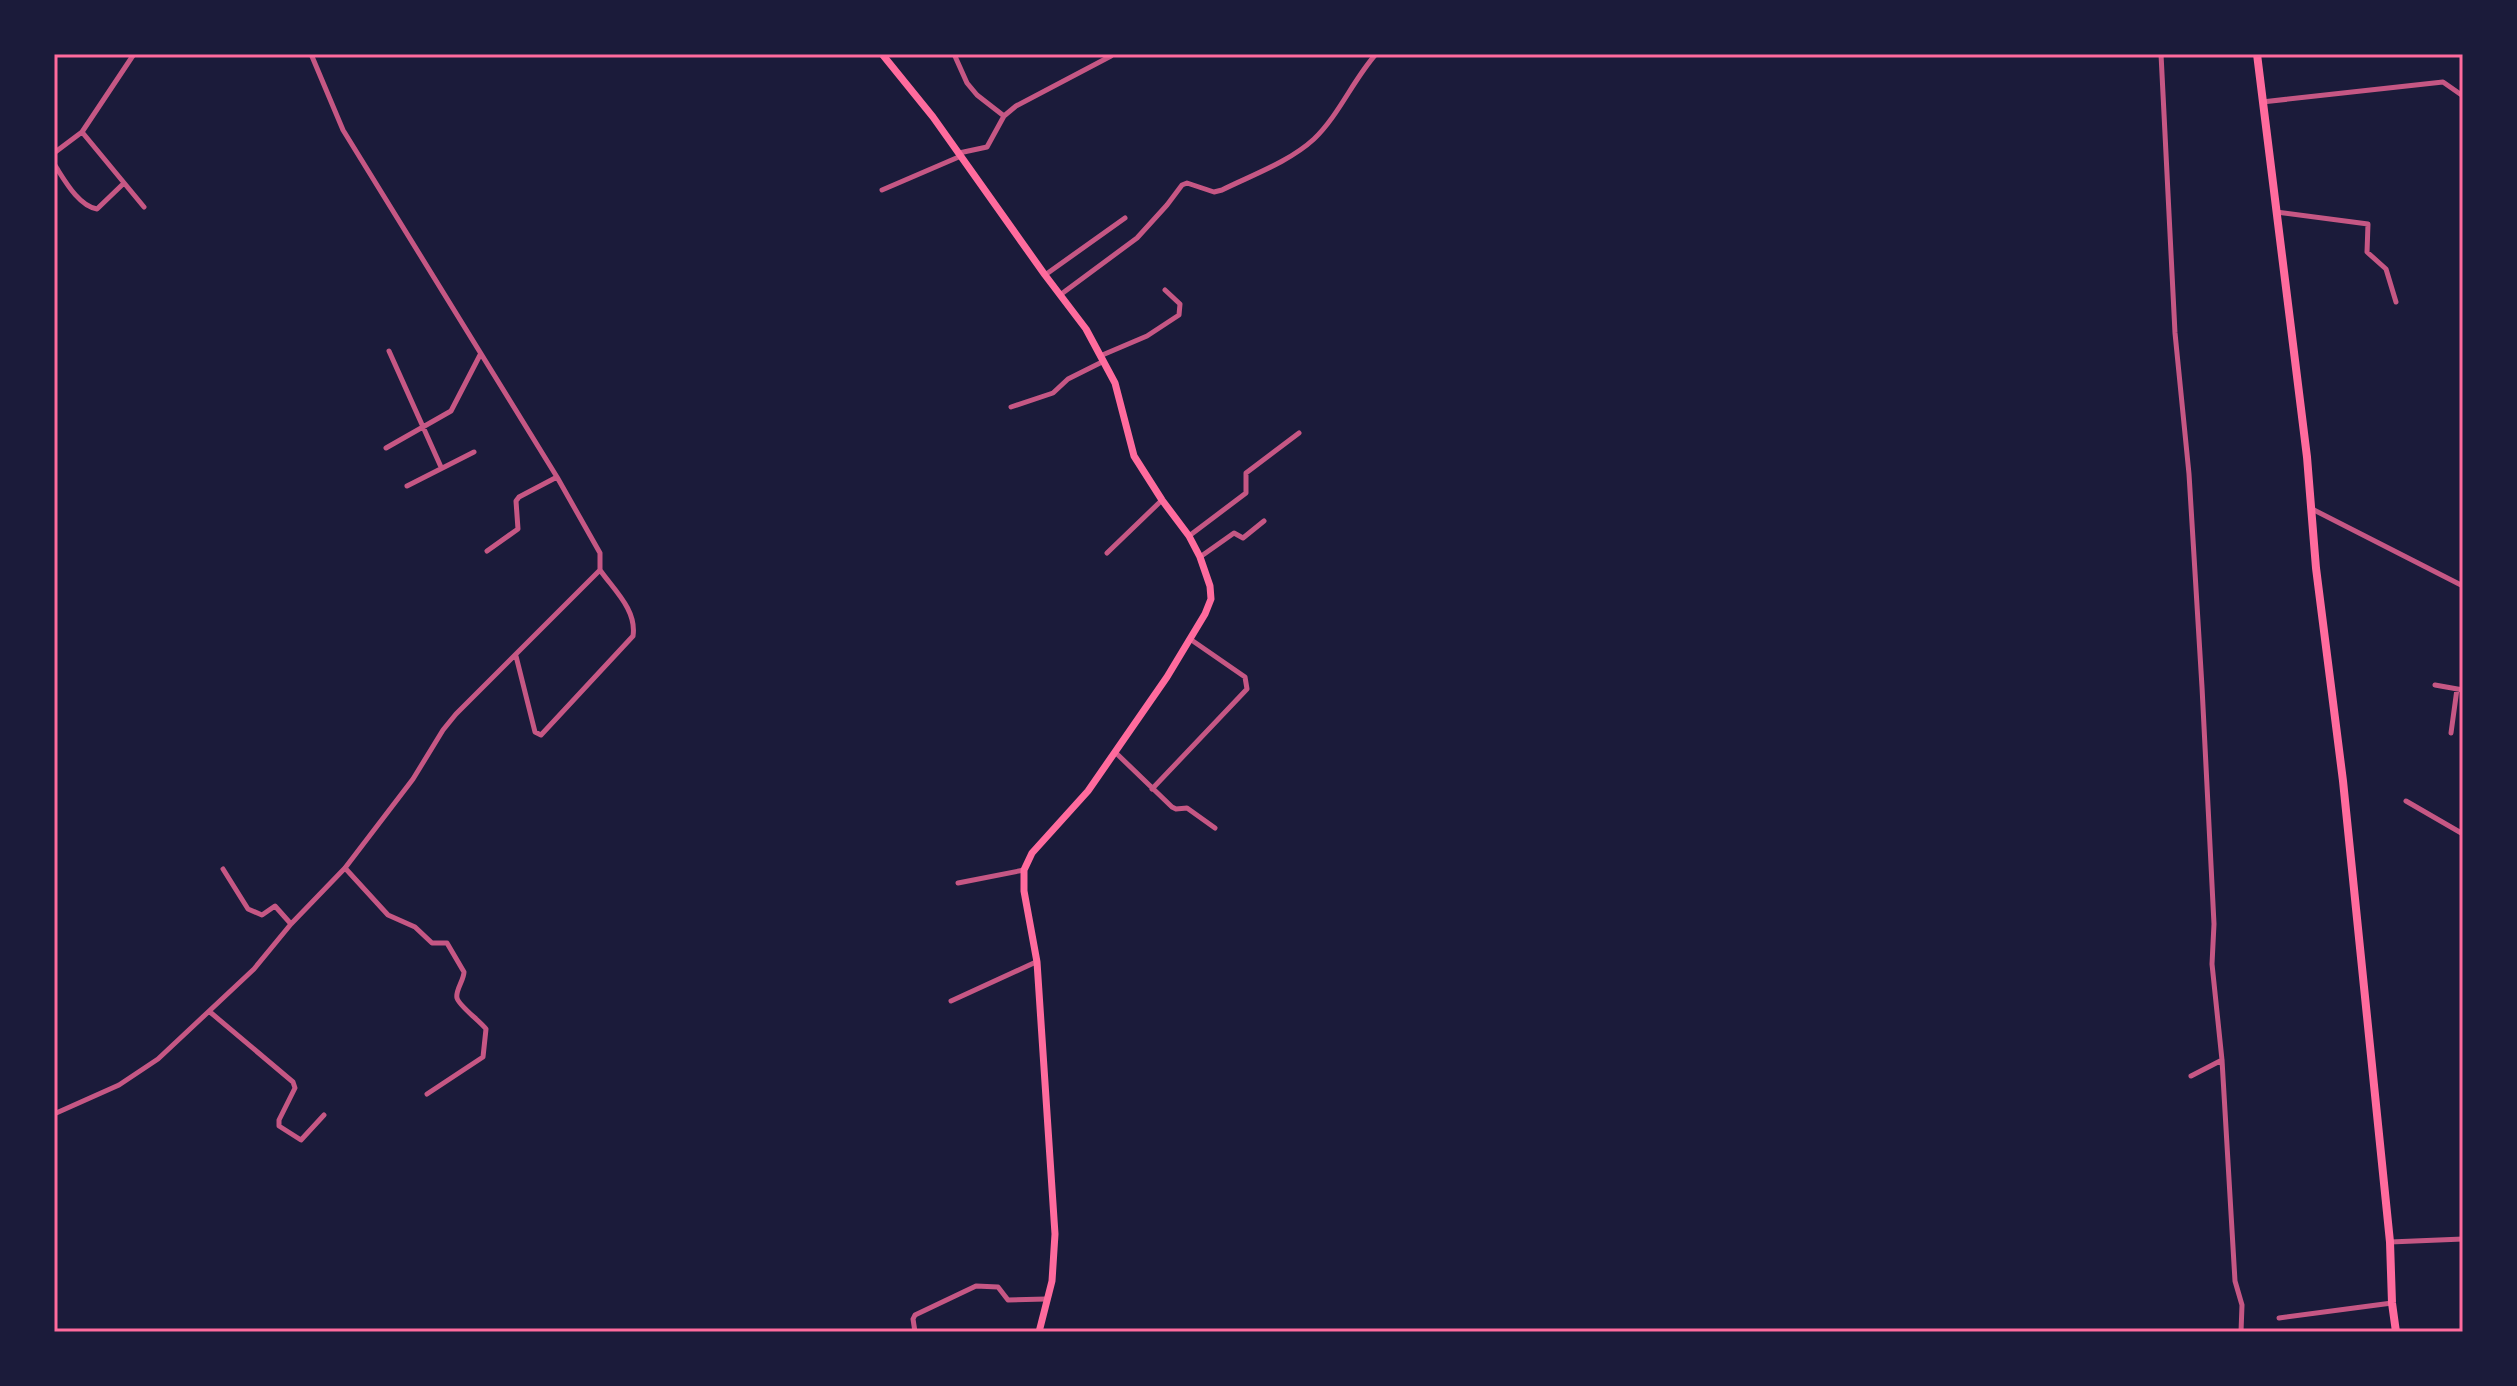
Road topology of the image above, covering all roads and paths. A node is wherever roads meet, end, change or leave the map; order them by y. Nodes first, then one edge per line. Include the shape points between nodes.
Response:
1 (134, 54) edge
2 (311, 54) edge
3 (882, 54) edge
4 (954, 54) edge
5 (1376, 54) edge
6 (2161, 54) edge
7 (2257, 54) edge
8 (1111, 56) edge
9 (2463, 96) edge
10 (2262, 102) junction
11 (1004, 116) junction
12 (82, 132) junction
13 (54, 153) edge
14 (960, 154) junction
15 (54, 164) edge
16 (123, 184) junction
17 (882, 190) dead end
18 (144, 207) dead end
19 (2275, 212) junction
20 (1125, 218) dead end
21 (1045, 275) junction
22 (1165, 290) dead end
23 (1060, 296) junction
24 (2396, 302) dead end
25 (389, 351) dead end
26 (480, 354) junction
27 (1101, 359) junction
28 (1011, 407) dead end
29 (422, 428) junction
30 (1299, 433) dead end
31 (386, 448) dead end
32 (474, 452) dead end
33 (441, 467) junction
34 (557, 477) junction
35 (407, 486) dead end
36 (1162, 500) junction
37 (2312, 509) junction
38 (1264, 521) dead end
39 (1189, 536) junction
40 (487, 551) dead end
41 (1107, 553) dead end
42 (1200, 557) junction
43 (600, 570) junction
44 (2463, 586) edge
45 (1190, 639) junction
46 (516, 656) junction
47 (2435, 685) dead end
48 (2460, 690) edge
49 (2451, 733) dead end
50 (1116, 753) junction
51 (1152, 789) junction
52 (2406, 801) dead end
53 (1215, 828) dead end
54 (2463, 834) edge
55 (345, 868) junction
56 (223, 869) dead end
57 (1024, 870) junction
58 (958, 883) dead end
59 (291, 924) junction
60 (1037, 962) junction
61 (951, 1001) dead end
62 (210, 1012) junction
63 (2222, 1060) junction
64 (2191, 1076) dead end
65 (427, 1094) dead end
66 (54, 1114) edge
67 (324, 1115) dead end
68 (2463, 1239) edge
69 (2390, 1242) junction
70 (1046, 1299) junction
71 (2392, 1303) junction
72 (2279, 1318) dead end
73 (915, 1332) edge
74 (1039, 1332) edge
75 (2241, 1332) edge
76 (2396, 1332) edge

1 - 12 street
2 - 26 street via 343,130
3 - 14 main road
4 - 11 street via 967,83
5 - 23 street via 1329,120 1295,153 1222,190 1182,185 1137,238
6 - 63 street via 2175,333 2202,687 2212,964
7 - 10 highway
8 - 11 street
9 - 10 street via 2443,82
10 - 19 highway
11 - 14 street via 987,147
12 - 13 street
12 - 16 street
14 - 17 street
14 - 21 main road
15 - 16 street via 90,208 97,209
16 - 18 street
19 - 24 street via 2368,224 2367,252 2386,269
19 - 37 highway
20 - 21 street
21 - 23 main road
22 - 27 street via 1180,304 1179,315
23 - 27 main road
25 - 29 street
26 - 29 street via 451,411
26 - 34 street
27 - 28 street via 1053,393
27 - 36 main road via 1115,383 1134,456
29 - 31 street
29 - 33 street
30 - 39 street via 1246,473 1246,493
32 - 33 street
33 - 35 street
34 - 40 street via 519,497 518,529
34 - 43 street via 600,553
36 - 39 main road
36 - 41 street
37 - 44 street
37 - 69 highway
38 - 42 street via 1243,538 1234,533
39 - 42 main road
42 - 45 main road via 1211,593
43 - 46 street
43 - 46 street via 631,613 633,636 541,735 535,732
45 - 50 main road
45 - 51 street via 1245,677 1247,689
46 - 55 street via 443,730
47 - 48 street
48 - 49 street
50 - 51 street
50 - 57 main road via 1032,853
51 - 53 street via 1176,809 1187,808
52 - 54 street
55 - 59 street
55 - 65 street via 388,915 415,927 432,943 447,943 464,972 458,1001 486,1029 481,1060
56 - 59 street via 250,910 262,915 275,906
57 - 58 street
57 - 60 main road
59 - 62 street
60 - 61 street
60 - 70 main road via 1055,1234
62 - 66 street via 132,1076
62 - 67 street via 293,1082 279,1126 301,1140
63 - 64 street
63 - 75 street
68 - 69 street
69 - 71 highway
70 - 73 street via 1008,1300 998,1287 976,1286 915,1315
70 - 74 main road
71 - 72 street
71 - 76 highway

